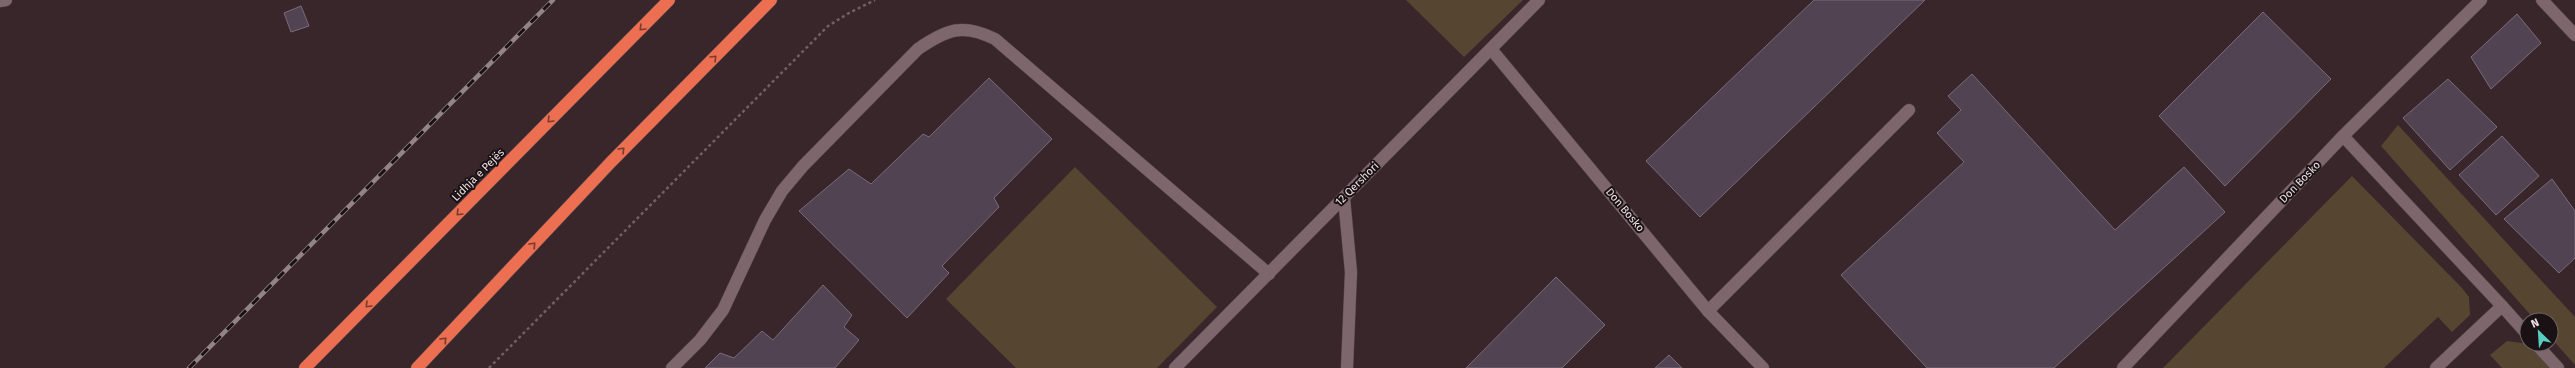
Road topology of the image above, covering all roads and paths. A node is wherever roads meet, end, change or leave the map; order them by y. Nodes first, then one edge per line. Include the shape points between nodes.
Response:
1 (6, 0) edge
2 (669, 0) edge
3 (771, 0) edge
4 (875, 0) edge
5 (1539, 0) edge
6 (2481, 0) edge
7 (2542, 0) edge
8 (0, 2) edge
9 (2575, 35) edge
10 (1491, 49) junction
11 (1909, 110) dead end
12 (2343, 136) junction
13 (1344, 198) junction
14 (1269, 274) junction
15 (2502, 306) junction
16 (1708, 311) junction
17 (2519, 325) edge
18 (2543, 352) edge
19 (305, 368) edge
20 (417, 368) edge
21 (489, 368) edge
22 (672, 368) edge
23 (1175, 368) edge
24 (1347, 368) edge
25 (1762, 368) edge
26 (2122, 368) edge
27 (2436, 368) edge
28 (2558, 368) edge

1 - 8 street
2 -> 19 highway, Lidhja e Pejës
20 -> 3 highway via 611,162
4 - 21 path via 828,26
5 - 10 street, 12 Qershori
6 - 12 street, Don Bosko
7 - 9 street
10 - 13 street, 12 Qershori
10 - 16 street, Don Bosko
11 - 16 street
12 - 15 street
12 - 26 street, Don Bosko
13 - 14 street, 12 Qershori
13 - 24 street via 1351,272
14 - 22 street via 995,39 976,30 957,30 936,36 918,49 782,191 765,220 723,310 700,340
14 - 23 street, 12 Qershori
15 - 17 street
15 - 27 street
16 - 25 street, Don Bosko
18 - 28 street

